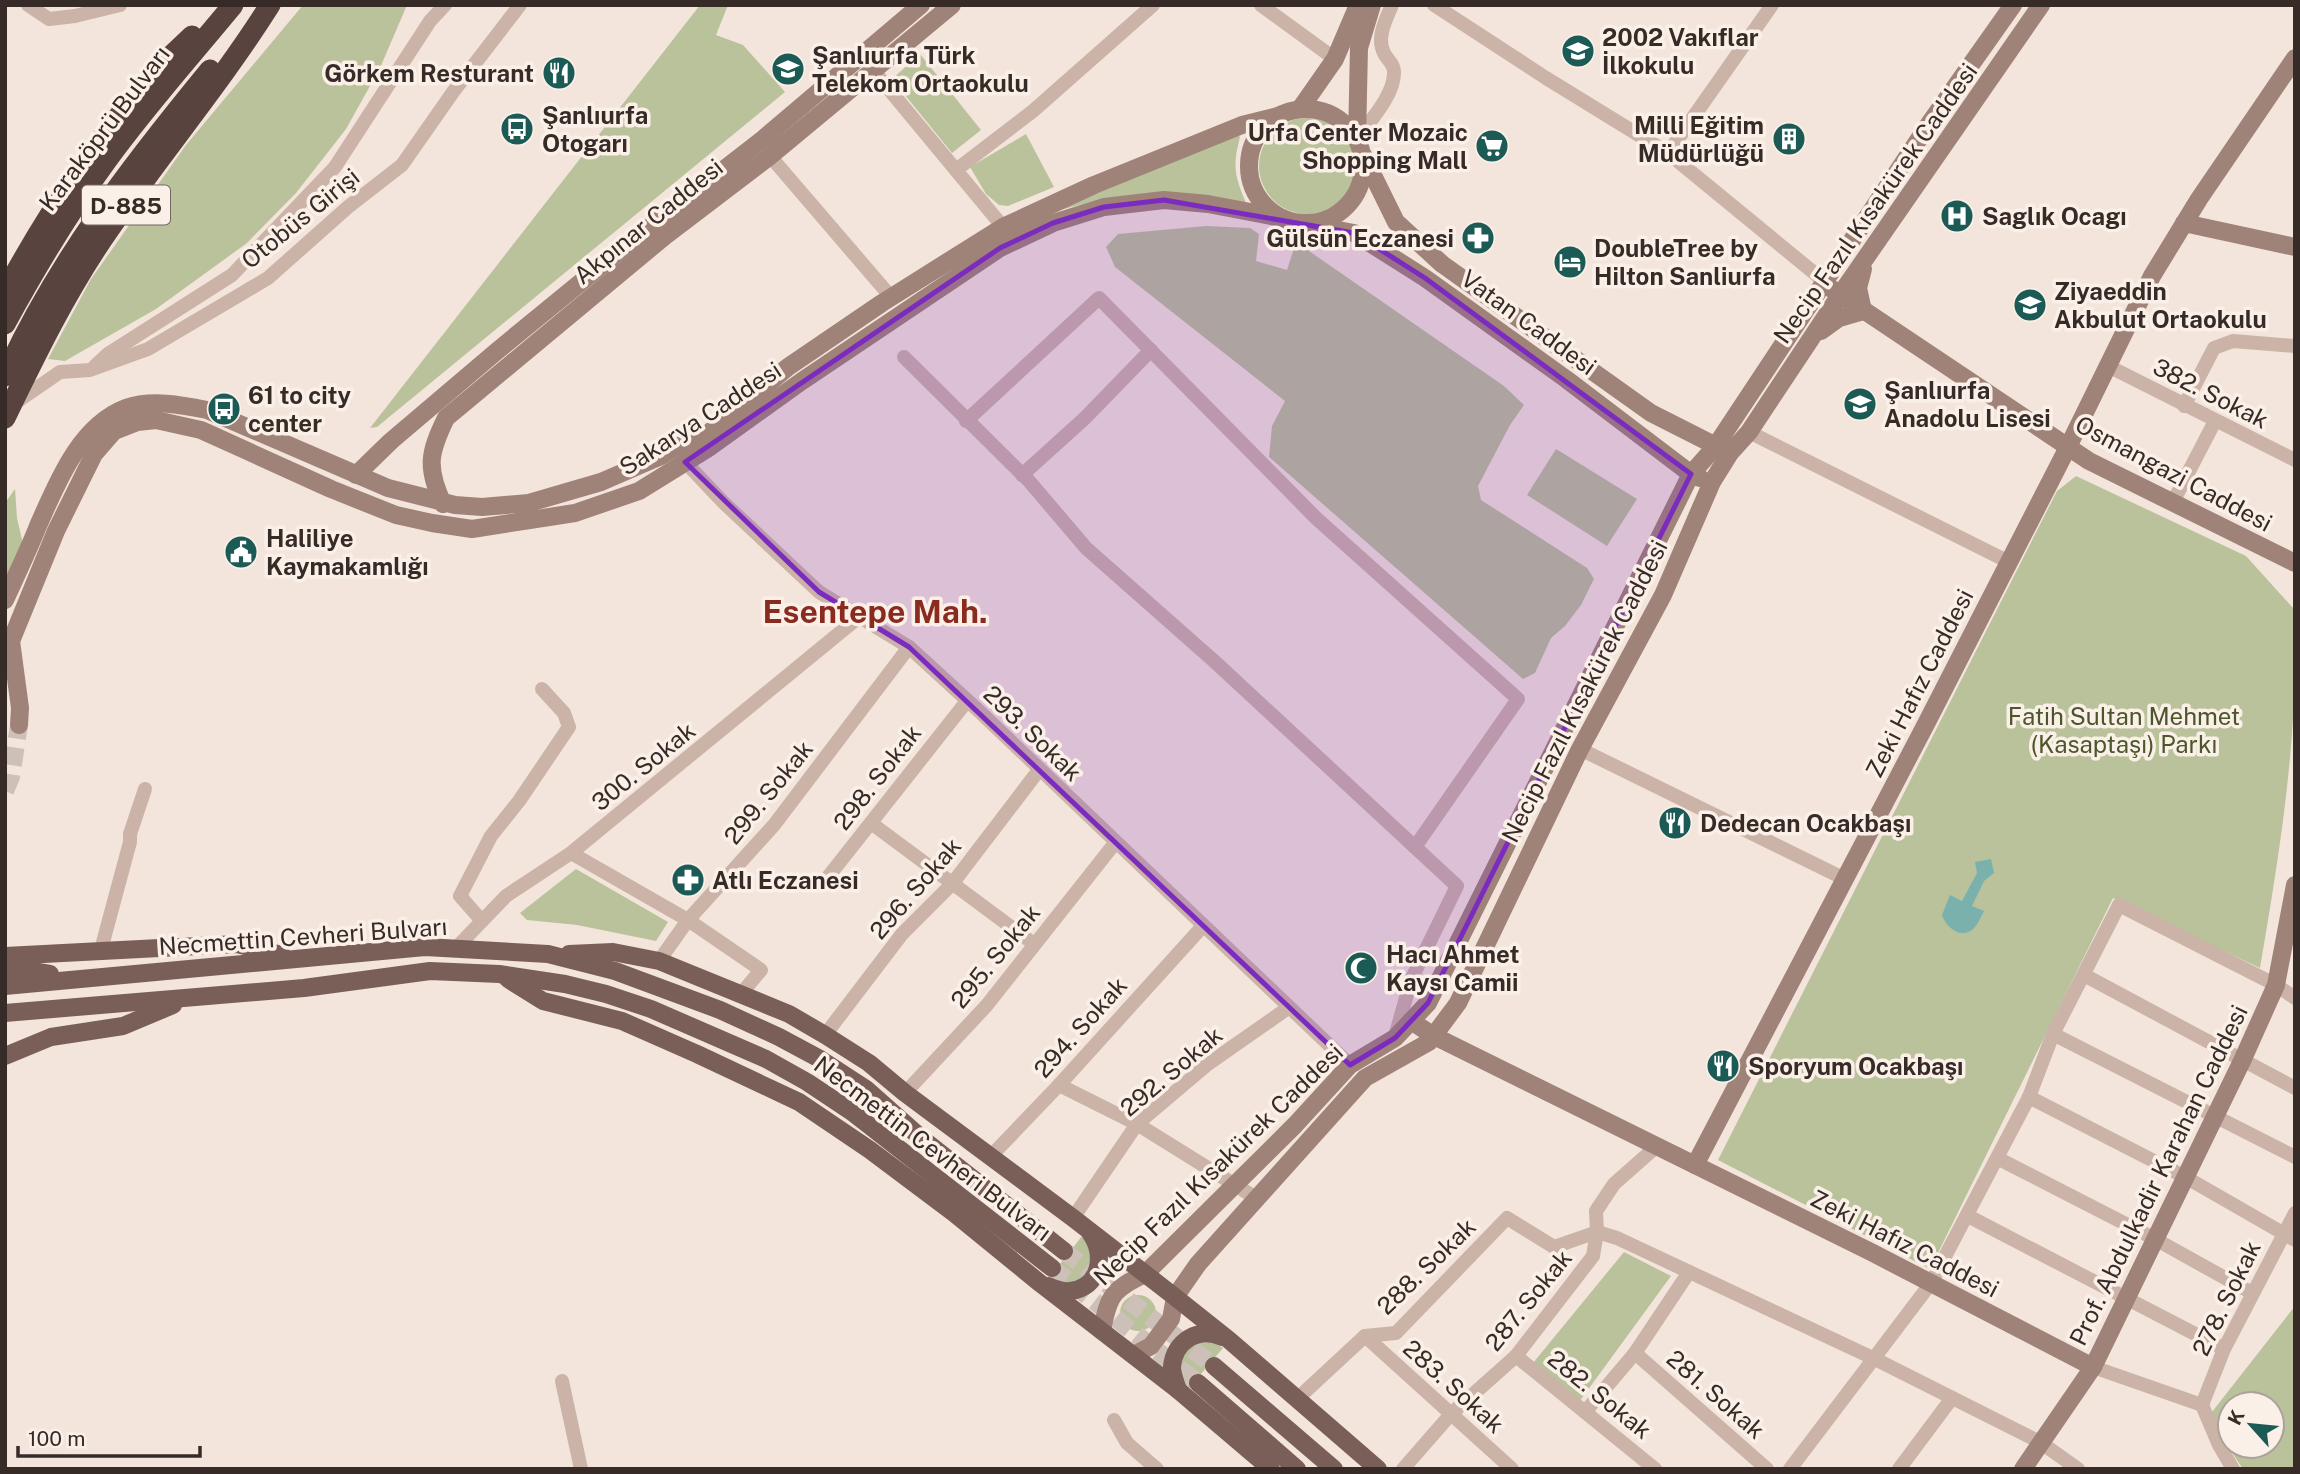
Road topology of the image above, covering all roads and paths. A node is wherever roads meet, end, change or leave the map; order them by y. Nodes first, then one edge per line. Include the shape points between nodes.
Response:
1 (29, 5) edge
2 (120, 5) edge
3 (223, 5) edge
4 (233, 5) edge
5 (263, 5) edge
6 (270, 5) edge
7 (445, 5) edge
8 (520, 5) edge
9 (921, 5) edge
10 (952, 5) edge
11 (1153, 5) edge
12 (1261, 5) edge
13 (1357, 5) edge
14 (1372, 5) edge
15 (1392, 5) edge
16 (1434, 5) edge
17 (1772, 5) edge
18 (2013, 5) edge
19 (2041, 5) edge
20 (2295, 58) edge
21 (1335, 59) junction
22 (873, 70) junction
23 (1300, 109) junction
24 (1278, 116) junction
25 (1360, 147) junction
26 (1668, 153) junction
27 (770, 156) junction
28 (956, 170) junction
29 (1282, 218) junction
30 (2184, 223) junction
31 (1306, 224) junction
32 (1008, 234) junction
33 (2295, 247) edge
34 (1865, 260) junction
35 (13, 263) edge
36 (1824, 281) junction
37 (5, 292) edge
38 (1840, 295) junction
39 (891, 297) junction
40 (1863, 311) junction
41 (5, 324) edge
42 (2295, 346) edge
43 (1151, 350) junction
44 (1800, 355) junction
45 (904, 357) dead end
46 (2108, 366) junction
47 (90, 370) junction
48 (5, 376) edge
49 (2184, 405) junction
50 (8, 412) edge
51 (966, 421) junction
52 (2215, 421) junction
53 (1749, 432) junction
54 (2068, 446) junction
55 (1723, 450) junction
56 (680, 455) junction
57 (2295, 460) edge
58 (1691, 474) junction
59 (356, 475) junction
60 (1022, 475) junction
61 (1712, 482) junction
62 (2173, 502) junction
63 (443, 504) junction
64 (2009, 562) junction
65 (2295, 563) edge
66 (5, 600) edge
67 (859, 617) junction
68 (8, 645) edge
69 (909, 647) junction
70 (542, 689) dead end
71 (967, 701) junction
72 (19, 725) tunnel mouth
73 (1580, 749) junction
74 (1039, 770) junction
75 (145, 789) dead end
76 (871, 822) junction
77 (1115, 843) junction
78 (1415, 847) junction
79 (571, 853) junction
80 (1845, 878) junction
81 (824, 882) dead end
82 (952, 884) junction
83 (2295, 885) edge
84 (688, 920) junction
85 (482, 921) junction
86 (1203, 926) junction
87 (1034, 944) junction
88 (456, 948) junction
89 (105, 950) junction
90 (548, 954) junction
91 (5, 956) edge
92 (296, 958) junction
93 (659, 961) junction
94 (5, 973) edge
95 (499, 974) junction
96 (2084, 975) junction
97 (81, 979) junction
98 (2276, 985) junction
99 (5, 986) edge
100 (741, 994) junction
101 (189, 998) junction
102 (2295, 998) edge
103 (1288, 1008) junction
104 (5, 1013) edge
105 (1411, 1021) junction
106 (2053, 1034) junction
107 (825, 1035) junction
108 (1433, 1036) junction
109 (1395, 1038) junction
110 (5, 1056) edge
111 (2242, 1061) junction
112 (1350, 1065) junction
113 (1059, 1086) junction
114 (2295, 1088) edge
115 (905, 1093) junction
116 (2029, 1097) junction
117 (2214, 1116) junction
118 (1138, 1124) junction
119 (1657, 1146) junction
120 (990, 1157) junction
121 (2295, 1157) edge
122 (1997, 1158) junction
123 (1695, 1165) junction
124 (2187, 1178) junction
125 (1234, 1185) junction
126 (1256, 1198) junction
127 (2295, 1213) edge
128 (1968, 1216) junction
129 (1080, 1224) junction
130 (1597, 1232) junction
131 (2289, 1237) edge
132 (2155, 1239) junction
133 (1064, 1251) tunnel mouth
134 (1052, 1268) tunnel mouth
135 (1689, 1272) junction
136 (1144, 1274) junction
137 (1931, 1283) junction
138 (1041, 1284) junction
139 (2252, 1293) junction
140 (1175, 1297) junction
141 (2127, 1297) junction
142 (1102, 1331) junction
143 (1365, 1336) junction
144 (1229, 1340) junction
145 (2224, 1349) junction
146 (1634, 1353) junction
147 (1134, 1356) junction
148 (1516, 1356) junction
149 (1875, 1359) junction
150 (1214, 1366) tunnel mouth
151 (2093, 1367) junction
152 (562, 1381) dead end
153 (1198, 1383) tunnel mouth
154 (1178, 1390) junction
155 (1952, 1398) junction
156 (1296, 1400) junction
157 (2202, 1405) junction
158 (1585, 1412) junction
159 (1451, 1414) junction
160 (1114, 1420) dead end
161 (2040, 1442) junction
162 (1763, 1467) edge
163 (581, 1469) edge
164 (1157, 1469) edge
165 (1271, 1469) edge
166 (1297, 1469) edge
167 (1334, 1469) edge
168 (1378, 1469) edge
169 (1403, 1469) edge
170 (1512, 1469) edge
171 (1655, 1469) edge
172 (1790, 1469) edge
173 (1899, 1469) edge
174 (2023, 1469) edge
175 (2078, 1469) edge
176 (2233, 1469) edge

1 - 2 street via 49,19
3 - 35 highway, D-885 via 147,80
4 - 41 highway, Karaköprü Bulvarı via 107,160
5 - 48 highway, Karaköprü Bulvarı via 86,232
6 - 50 highway, D-885 via 107,233 50,327
7 - 47 street via 335,167 232,275
8 - 47 street, Otobüs Girişi via 402,165 268,278 148,349
9 - 59 main road, Akpınar Caddesi via 763,139 507,343
10 - 22 main road, Akpınar Caddesi
11 - 28 street via 1032,111
12 - 21 street
13 - 21 main road
14 - 25 main road via 1359,48
15 - 25 street via 1381,36 1382,51 1395,74
16 - 26 street
17 - 26 street
18 - 36 main road, Necip Fazıl Kısakürek Caddesi
19 - 34 main road, Necip Fazıl Kısakürek Caddesi
20 - 30 main road, Zeki Hafız Caddesi
21 - 23 main road
22 - 27 main road, Akpınar Caddesi
22 - 28 street
23 - 24 main road
23 - 25 main road via 1333,115 1347,125
24 - 29 main road via 1254,142 1249,160 1256,194
24 - 32 main road, Sakarya Caddesi via 1242,125 1094,185
25 - 31 main road via 1364,172 1351,203 1330,218
25 - 55 main road, Vatan Caddesi via 1396,222 1442,264 1651,414
26 - 36 street
27 - 39 street
27 - 63 main road, Akpınar Caddesi via 665,236 446,418 431,460 432,480
28 - 32 street
29 - 31 main road
29 - 32 main road, Sakarya Caddesi via 1164,200 1104,207
30 - 33 main road
30 - 46 main road, Zeki Hafız Caddesi
31 - 58 main road, Vatan Caddesi via 1353,233 1426,278
32 - 39 main road, Sakarya Caddesi
32 - 56 main road, Sakarya Caddesi via 1000,248 802,381
34 - 38 main road, Necip Fazıl Kısakürek Caddesi
34 - 40 main road via 1858,288
35 - 37 highway, D-885
36 - 38 main road, Osmangazi Caddesi
36 - 55 main road, Necip Fazıl Kısakürek Caddesi
38 - 40 main road, Osmangazi Caddesi
38 - 44 main road, Necip Fazıl Kısakürek Caddesi
39 - 56 main road, Sakarya Caddesi via 789,367
40 - 44 main road via 1839,318
40 - 54 main road, Osmangazi Caddesi
42 - 49 street via 2233,341 2214,348
43 - 51 street via 1099,298
43 - 60 street
43 - 78 street via 1317,518 1518,699
44 - 53 main road, Necip Fazıl Kısakürek Caddesi
45 - 51 street
46 - 49 street, 382. Sokak
46 - 54 main road, Zeki Hafız Caddesi
47 - 50 street, Otobüs Girişi via 60,372
49 - 52 street, 382. Sokak
51 - 60 street
52 - 57 street, 382. Sokak
52 - 62 street
53 - 55 main road, Necip Fazıl Kısakürek Caddesi
53 - 64 street
54 - 62 main road, Osmangazi Caddesi
54 - 64 main road, Zeki Hafız Caddesi
55 - 58 main road, Necip Fazıl Kısakürek Caddesi
55 - 61 main road, Necip Fazıl Kısakürek Caddesi
56 - 63 main road, Sakarya Caddesi via 661,456 601,482 529,503
56 - 67 street, 293. Sokak via 723,502 820,592
56 - 68 main road, Sakarya Caddesi via 639,491 575,513 472,529 396,515 201,430 156,420 137,422 114,431 94,454
58 - 61 main road, Vatan Caddesi
58 - 105 main road, Necip Fazıl Kısakürek Caddesi via 1428,1003
59 - 63 main road, Sakarya Caddesi
59 - 66 main road, Sakarya Caddesi via 207,410 160,404 126,408 91,433 71,458
60 - 78 street via 1086,548
61 - 73 main road, Necip Fazıl Kısakürek Caddesi via 1662,595
62 - 65 main road, Osmangazi Caddesi
64 - 80 main road, Zeki Hafız Caddesi
67 - 69 street, 293. Sokak
67 - 79 street, 300. Sokak
68 - 72 main road
69 - 71 street, 293. Sokak
69 - 84 street, 299. Sokak via 774,825
70 - 85 street via 564,713 569,727 491,836 460,896
71 - 74 street, 293. Sokak
71 - 76 street, 298. Sokak
73 - 80 street
73 - 108 main road, Necip Fazıl Kısakürek Caddesi via 1458,1003
74 - 77 street, 293. Sokak
74 - 82 street, 296. Sokak
75 - 89 street via 102,946
76 - 81 street, 298. Sokak
76 - 82 street
77 - 86 street, 293. Sokak
77 - 87 street, 295. Sokak
78 - 109 street via 1457,886 1411,980
79 - 84 street
79 - 85 street, 300. Sokak via 506,896
80 - 123 main road, Zeki Hafız Caddesi
82 - 87 street
82 - 107 street, 296. Sokak via 902,934
83 - 98 main road, Prof. Abdulkadir Karahan Caddesi
84 - 93 street, 299. Sokak
84 - 100 street via 761,970
85 - 88 street, 300. Sokak
86 - 103 street, 293. Sokak
86 - 113 street, 294. Sokak
87 - 115 street, 295. Sokak via 987,1005
88 - 90 main road, Necmettin Cevheri Bulvarı
88 - 92 main road, Necmettin Cevheri Bulvarı
89 - 91 main road
89 - 92 main road via 237,944
90 - 93 main road via 613,952
90 - 133 main road, Necmettin Cevheri Bulvarı via 615,971 720,1010 820,1059 866,1089
92 - 97 main road, Necmettin Cevheri Bulvarı
93 - 100 main road
94 - 97 main road via 32,971
95 - 101 main road, Necmettin Cevheri Bulvarı via 430,971
95 - 134 main road, Necmettin Cevheri Bulvarı via 606,994 766,1059 852,1112
95 - 138 main road via 543,1001 622,1021 799,1102 954,1213
96 - 98 street via 2119,905
96 - 106 street
96 - 111 street
97 - 99 main road, Necmettin Cevheri Bulvarı
98 - 102 street
98 - 111 main road, Prof. Abdulkadir Karahan Caddesi
100 - 107 main road
101 - 104 main road, Necmettin Cevheri Bulvarı
101 - 110 main road via 123,1026 51,1037
103 - 112 street, 293. Sokak
103 - 118 street, 292. Sokak via 1208,1064
105 - 108 main road, Zeki Hafız Caddesi
105 - 109 main road, Necip Fazıl Kısakürek Caddesi
106 - 116 street
106 - 117 street
107 - 115 main road
108 - 119 main road, Zeki Hafız Caddesi
108 - 126 main road, Necip Fazıl Kısakürek Caddesi via 1366,1077
109 - 112 main road, Necip Fazıl Kısakürek Caddesi
111 - 114 street
111 - 117 main road, Prof. Abdulkadir Karahan Caddesi
112 - 125 main road, Necip Fazıl Kısakürek Caddesi
113 - 118 street
113 - 120 street, 294. Sokak
115 - 120 main road
116 - 122 street
116 - 124 street
117 - 121 street
117 - 124 main road, Prof. Abdulkadir Karahan Caddesi
118 - 125 street
118 - 129 street, 292. Sokak
119 - 123 main road, Zeki Hafız Caddesi
119 - 130 street, 287. Sokak via 1614,1184 1596,1212
120 - 129 main road
122 - 128 street
122 - 132 street
123 - 137 main road, Zeki Hafız Caddesi
124 - 131 street
124 - 132 main road, Prof. Abdulkadir Karahan Caddesi
125 - 126 street
125 - 136 main road, Necip Fazıl Kısakürek Caddesi
126 - 140 main road, Necip Fazıl Kısakürek Caddesi
127 - 131 street, 278. Sokak
128 - 137 street
128 - 141 street
129 - 136 main road
129 - 138 main road via 1097,1243 1098,1270 1073,1291
130 - 135 street
130 - 143 street, 288. Sokak via 1554,1247 1507,1219 1396,1334
130 - 148 street, 287. Sokak via 1593,1256
131 - 139 street, 278. Sokak
132 - 139 street
132 - 141 main road, Prof. Abdulkadir Karahan Caddesi
135 - 146 street
135 - 149 street
136 - 140 main road
136 - 142 main road, Necip Fazıl Kısakürek Caddesi via 1123,1283 1107,1304
137 - 149 street
137 - 151 main road, Zeki Hafız Caddesi
138 - 142 main road
139 - 145 street, 278. Sokak
140 - 144 main road
140 - 147 main road, Necip Fazıl Kısakürek Caddesi via 1171,1319 1151,1346
141 - 145 street
141 - 151 main road, Prof. Abdulkadir Karahan Caddesi
142 - 147 main road
143 - 156 street, 288. Sokak
143 - 159 street, 283. Sokak
144 - 154 main road via 1202,1333 1183,1342 1172,1367
144 - 156 main road
145 - 157 street, 278. Sokak
146 - 158 street
146 - 162 street, 281. Sokak
147 - 154 main road
148 - 158 street, 282. Sokak
148 - 159 street, 287. Sokak
149 - 155 street
149 - 172 street
150 - 167 main road
151 - 157 street
151 - 161 main road, Prof. Abdulkadir Karahan Caddesi
152 - 163 street
153 - 166 main road
154 - 165 main road
155 - 161 street
155 - 173 street
156 - 168 main road
157 - 176 street
158 - 171 street, 282. Sokak
159 - 169 street, 287. Sokak
159 - 170 street, 283. Sokak
160 - 164 street via 1128,1443
161 - 174 main road, Prof. Abdulkadir Karahan Caddesi
161 - 175 street

